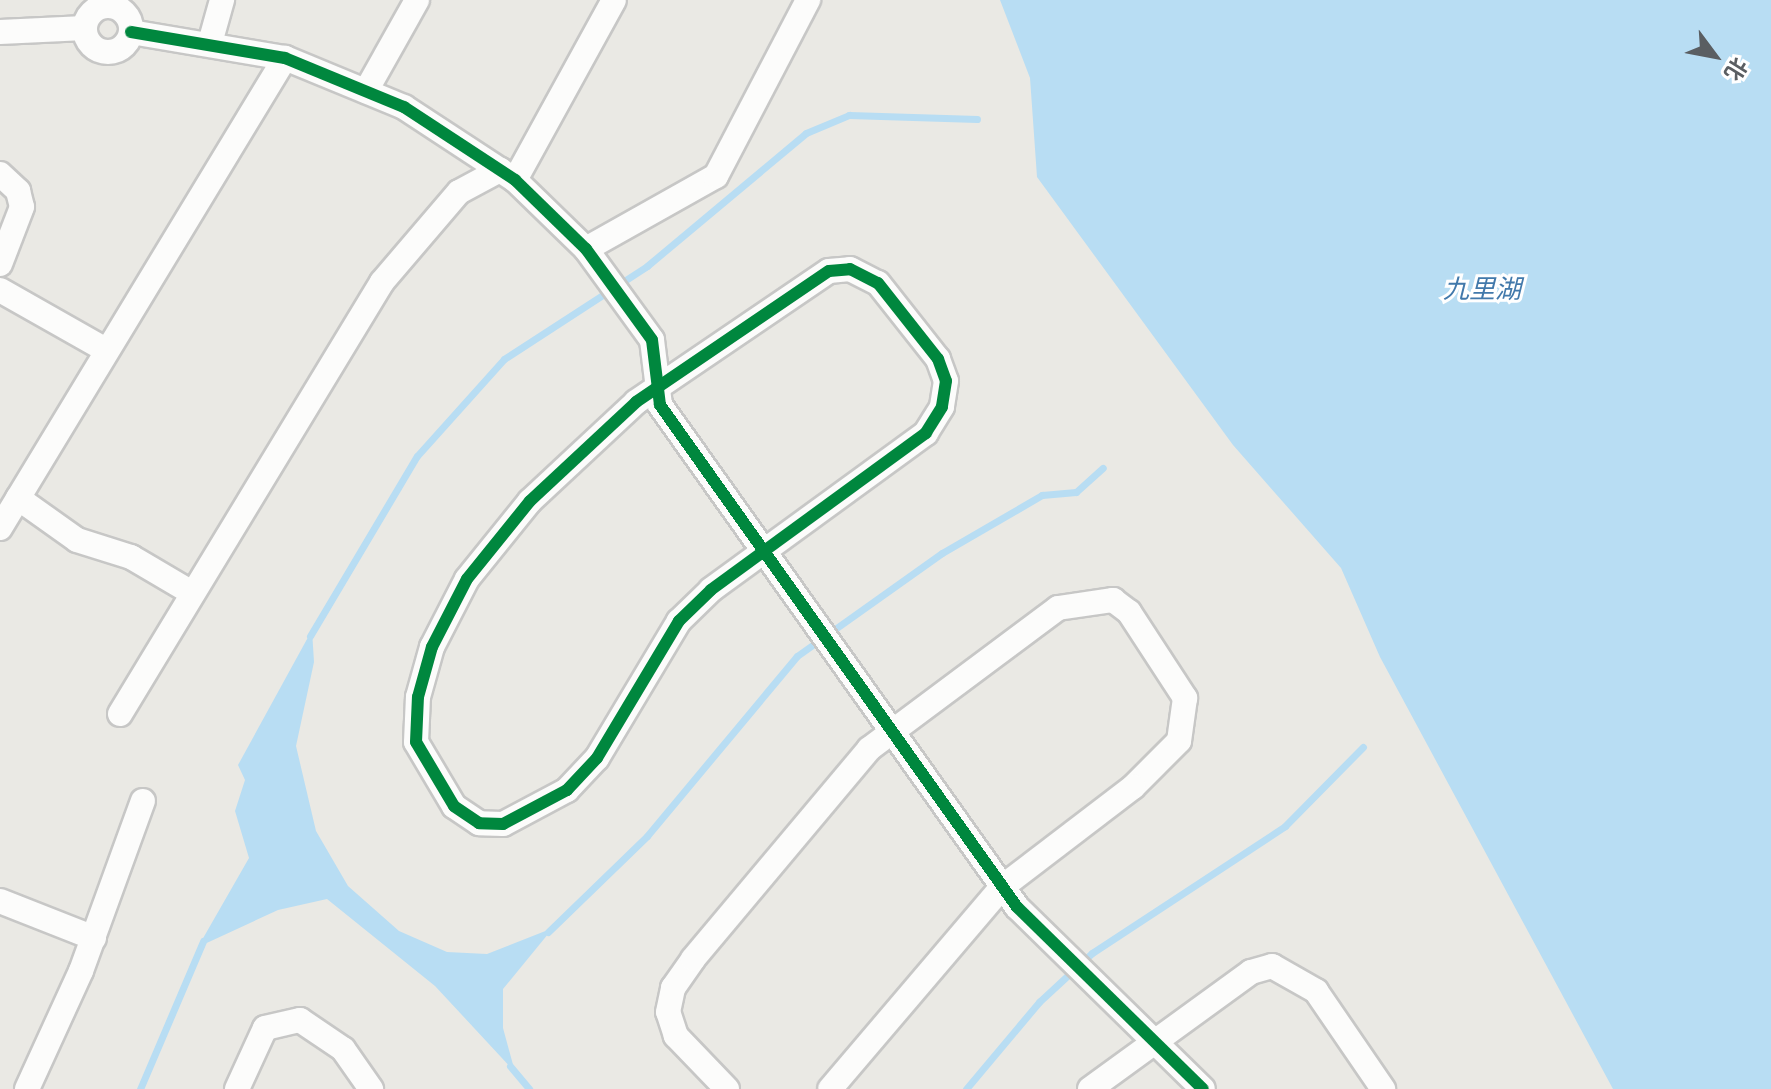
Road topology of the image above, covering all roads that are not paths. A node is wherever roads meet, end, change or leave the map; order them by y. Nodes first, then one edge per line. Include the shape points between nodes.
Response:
1 (222, 0) edge
2 (417, 0) edge
3 (614, 0) edge
4 (808, 0) edge
5 (116, 4) edge
6 (85, 28) junction
7 (0, 32) edge
8 (131, 32) junction
9 (210, 43) junction
10 (285, 58) junction
11 (366, 91) junction
12 (0, 174) edge
13 (507, 175) junction
14 (586, 249) junction
15 (0, 264) edge
16 (0, 290) edge
17 (106, 350) junction
18 (658, 390) junction
19 (18, 498) junction
20 (0, 528) edge
21 (763, 550) junction
22 (192, 593) junction
23 (120, 714) dead end
24 (891, 730) junction
25 (143, 801) dead end
26 (1002, 887) junction
27 (0, 901) edge
28 (94, 938) junction
29 (1154, 1044) junction
30 (358, 1084) edge
31 (27, 1089) edge
32 (237, 1089) edge
33 (727, 1089) edge
34 (830, 1089) edge
35 (1090, 1089) edge
36 (1203, 1089) edge
37 (1383, 1089) edge

1 - 9 street
2 - 11 street
3 - 13 street
4 - 14 street via 716,176
5 - 6 street via 96,10
5 - 8 street
6 - 7 street
6 - 8 street via 95,48 110,52
8 - 9 street
9 - 10 street
10 - 11 street
10 - 17 street
11 - 13 street via 404,107
12 - 15 street via 18,191 22,207
13 - 14 street
13 - 22 street via 459,192 382,282
14 - 18 street via 652,340
16 - 17 street
17 - 19 street
18 - 21 street via 660,405
18 - 21 street via 829,271 850,269 878,283 938,359 946,381 942,407 926,433
18 - 21 street via 530,501 467,579 432,647 418,697 416,742 432,780 479,823 533,813 597,758 679,621
19 - 20 street
19 - 22 street via 77,540 131,557
21 - 24 street
22 - 23 street
24 - 26 street
24 - 26 street via 1058,608 1091,600 1113,600 1129,612 1171,670 1188,716 1165,761
24 - 33 street via 793,837 673,988 668,1012 676,1036
25 - 28 street
26 - 29 street
26 - 34 street
27 - 28 street
28 - 31 street
29 - 35 street
29 - 36 street
29 - 37 street via 1251,972 1272,966 1316,991
30 - 32 street via 323,1034 300,1020 281,1020 252,1044

